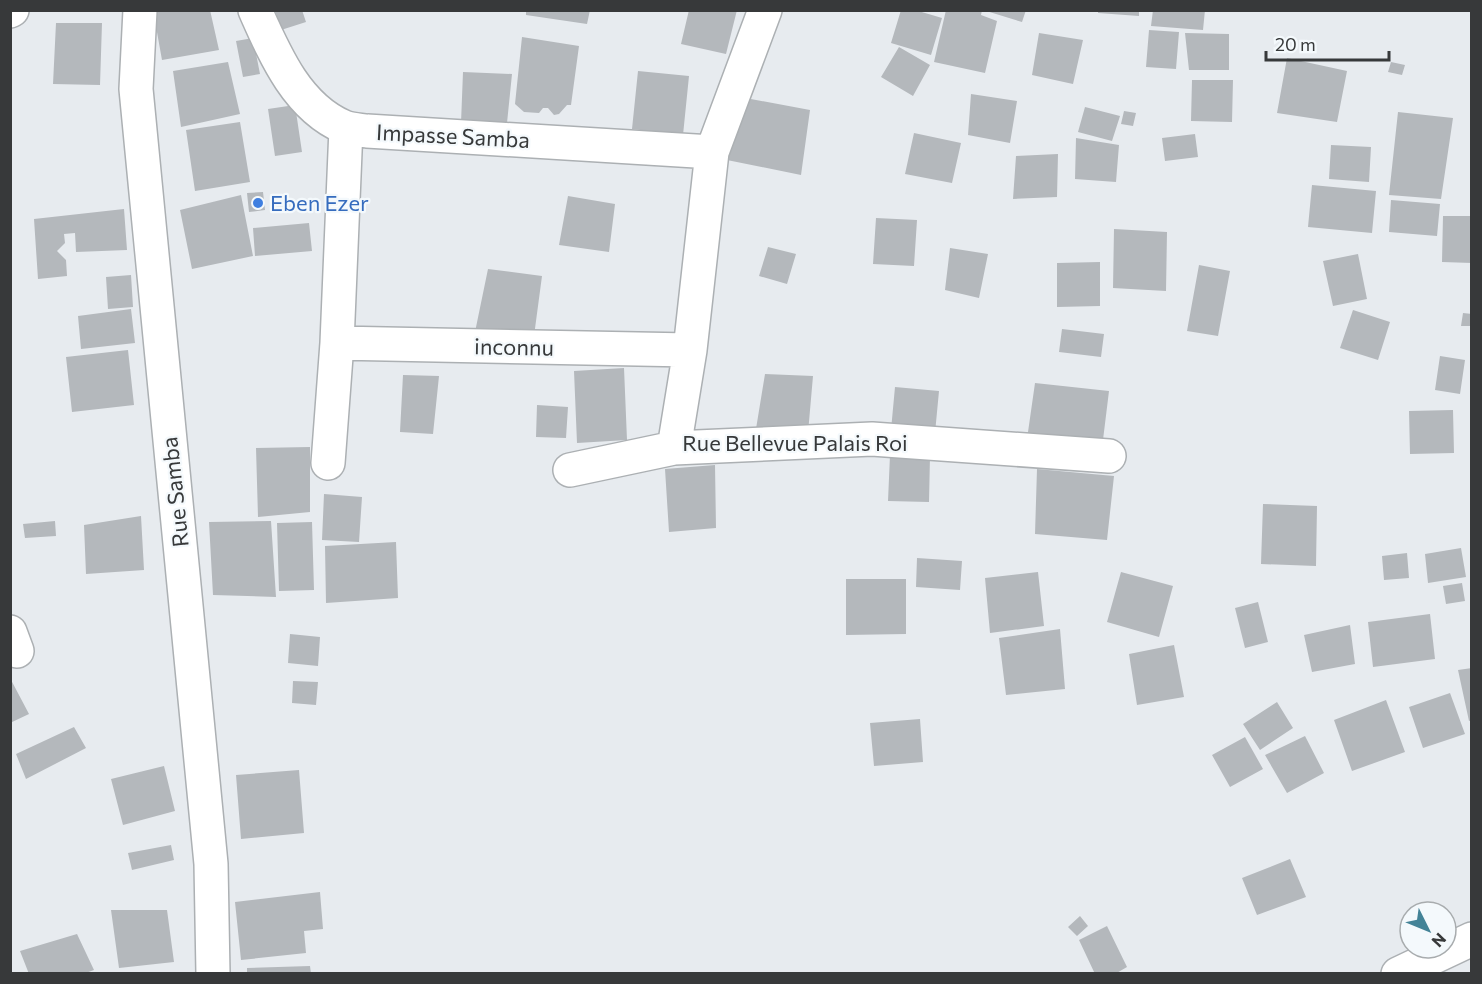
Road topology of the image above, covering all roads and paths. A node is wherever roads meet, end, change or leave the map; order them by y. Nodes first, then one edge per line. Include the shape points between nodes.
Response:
1 (140, 10) edge
2 (255, 10) edge
3 (765, 10) edge
4 (346, 128) junction
5 (712, 152) junction
6 (337, 343) junction
7 (690, 350) junction
8 (674, 448) junction
9 (1109, 456) dead end
10 (328, 463) dead end
11 (570, 470) dead end
12 (1472, 939) edge
13 (213, 974) edge
14 (1398, 974) edge

1 - 13 street, Rue Samba via 136,89 211,864
2 - 4 street, Impasse Samba via 290,79 308,102
3 - 5 street, Rue Bellevue Palais Roi
4 - 5 street, Impasse Samba
4 - 6 street
5 - 7 street, Rue Bellevue Palais Roi
6 - 7 street, inconnu
6 - 10 street
7 - 8 street, Rue Bellevue Palais Roi
8 - 9 street, Rue Bellevue Palais Roi via 872,439
8 - 11 street
12 - 14 street

